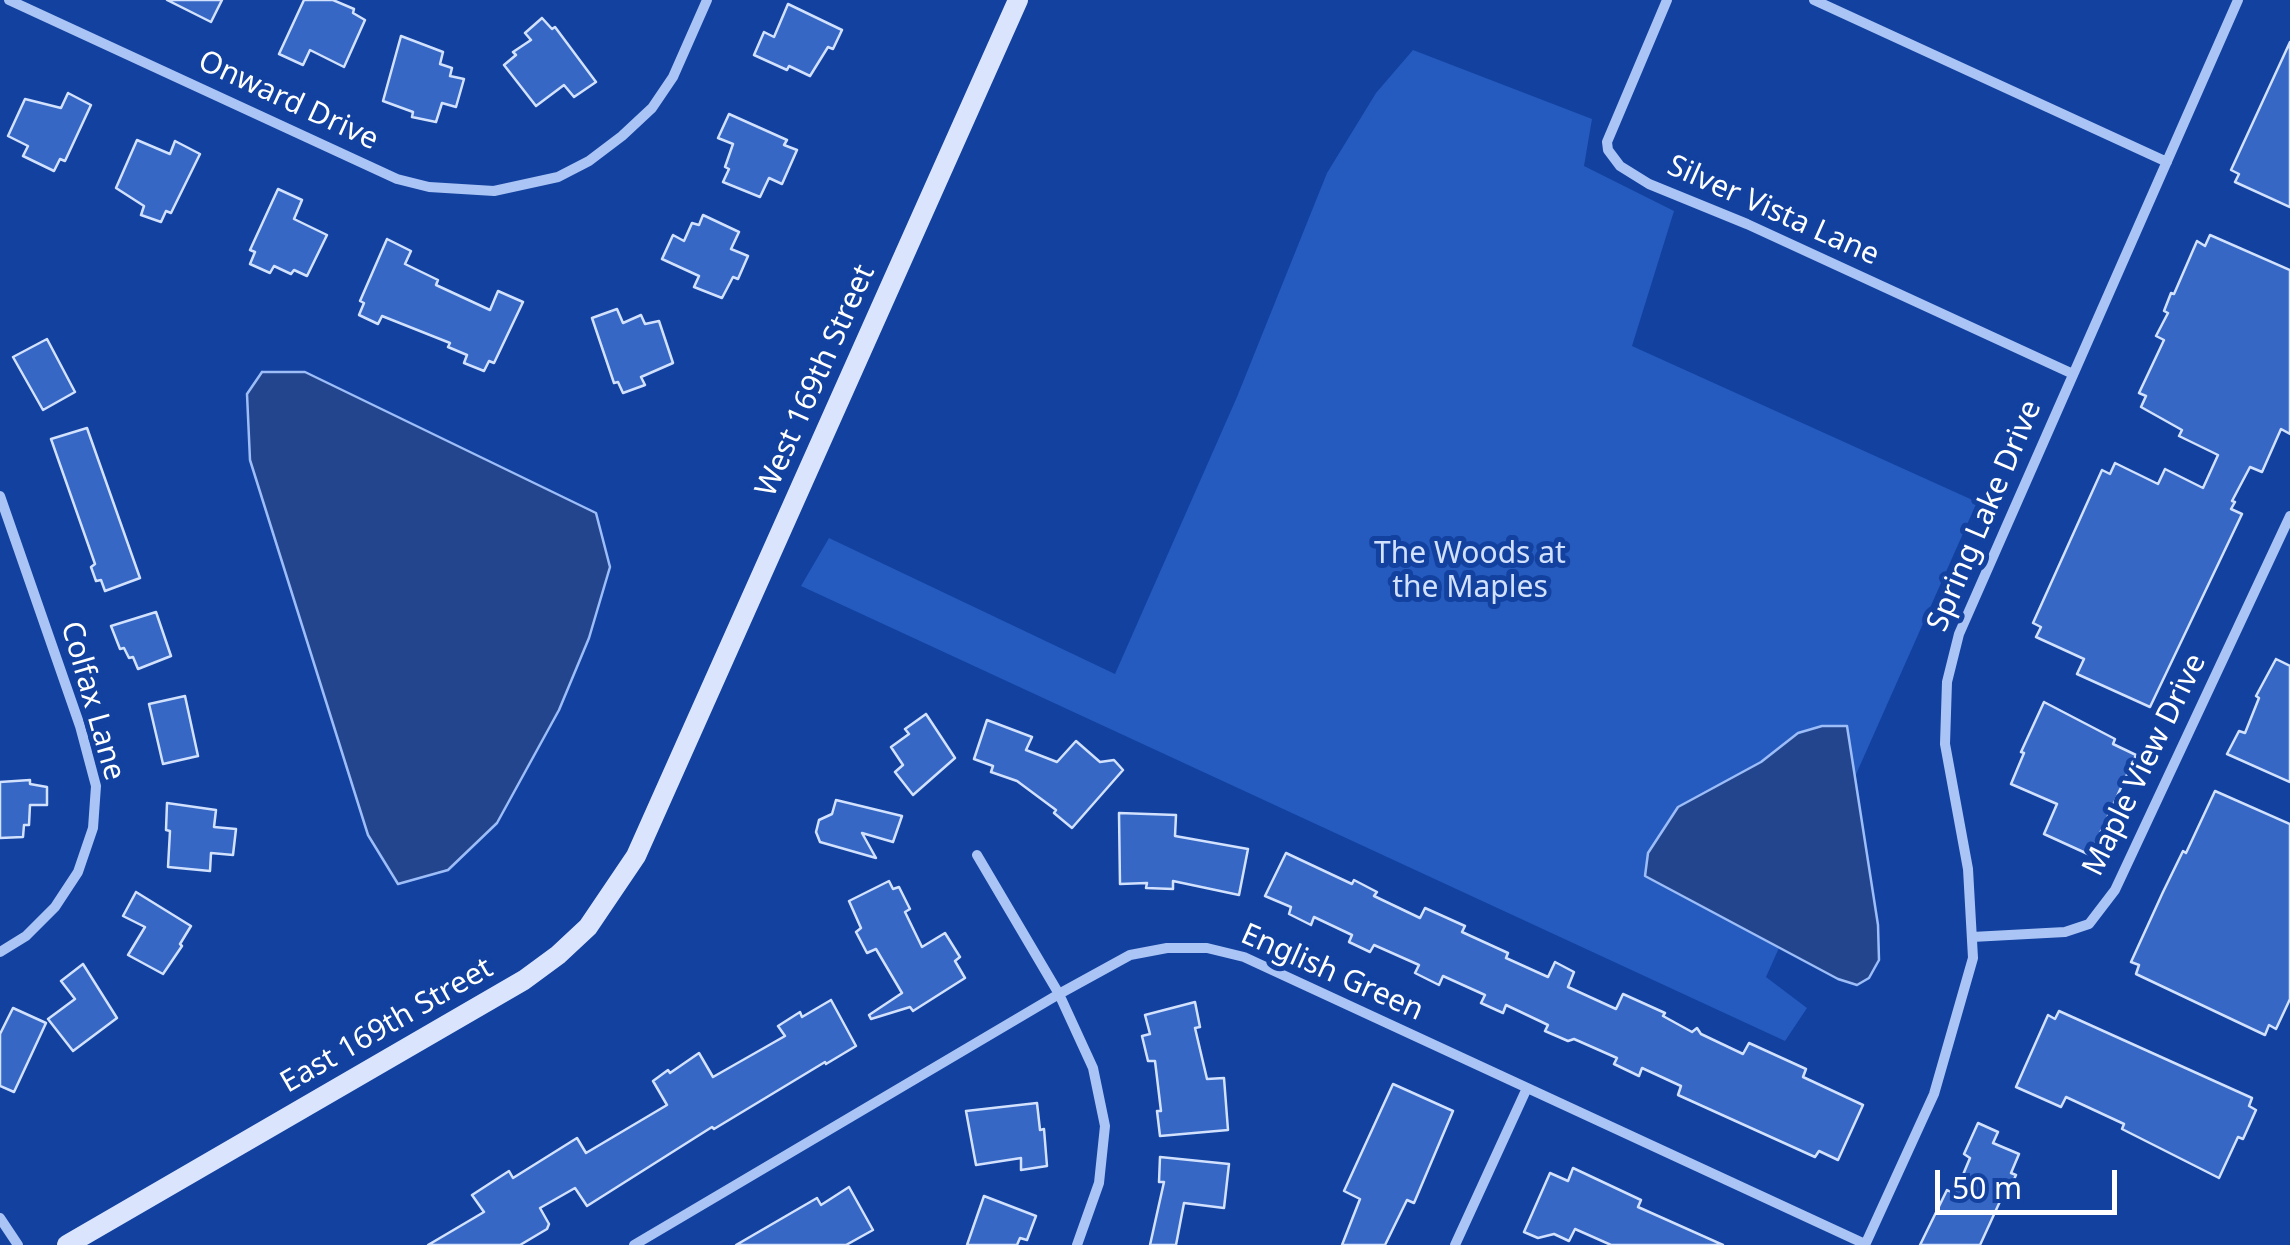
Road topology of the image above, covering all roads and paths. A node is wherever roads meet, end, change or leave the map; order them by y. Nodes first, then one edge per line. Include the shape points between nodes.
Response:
1 (9, 0) edge
2 (707, 0) edge
3 (1018, 0) edge
4 (1667, 0) edge
5 (1814, 0) edge
6 (2238, 0) edge
7 (2167, 162) junction
8 (2074, 374) junction
9 (0, 496) edge
10 (2290, 516) edge
11 (667, 786) joint
12 (977, 855) dead end
13 (1972, 937) junction
14 (0, 952) edge
15 (1059, 994) junction
16 (1526, 1088) junction
17 (0, 1218) edge
18 (1865, 1244) edge
19 (18, 1245) edge
20 (67, 1245) edge
21 (634, 1245) edge
22 (1077, 1245) edge
23 (1454, 1245) edge

1 - 2 street, Onward Drive via 397,179 494,192 558,176 622,136 674,77
3 - 11 street, West 169th Street
4 - 8 street, Silver Vista Lane via 1607,142 1620,166
5 - 7 street
6 - 7 street, Spring Lake Drive
7 - 8 street, Spring Lake Drive
8 - 13 street, Spring Lake Drive via 1959,634 1947,682 1945,744 1968,869
9 - 14 street, Colfax Lane via 96,786 93,828 78,872 26,936
10 - 13 street, Maple View Drive via 2098,913 2089,924 2065,932
11 - 20 street, East 169th Street via 617,888 558,956
12 - 15 street
13 - 18 street, Spring Lake Drive via 1973,958 1934,1094
15 - 16 street, English Green via 1130,955 1208,948 1244,957
15 - 21 street, English Green
15 - 22 street via 1093,1068 1105,1126 1099,1183
16 - 18 street, English Green
16 - 23 street
17 - 19 street

